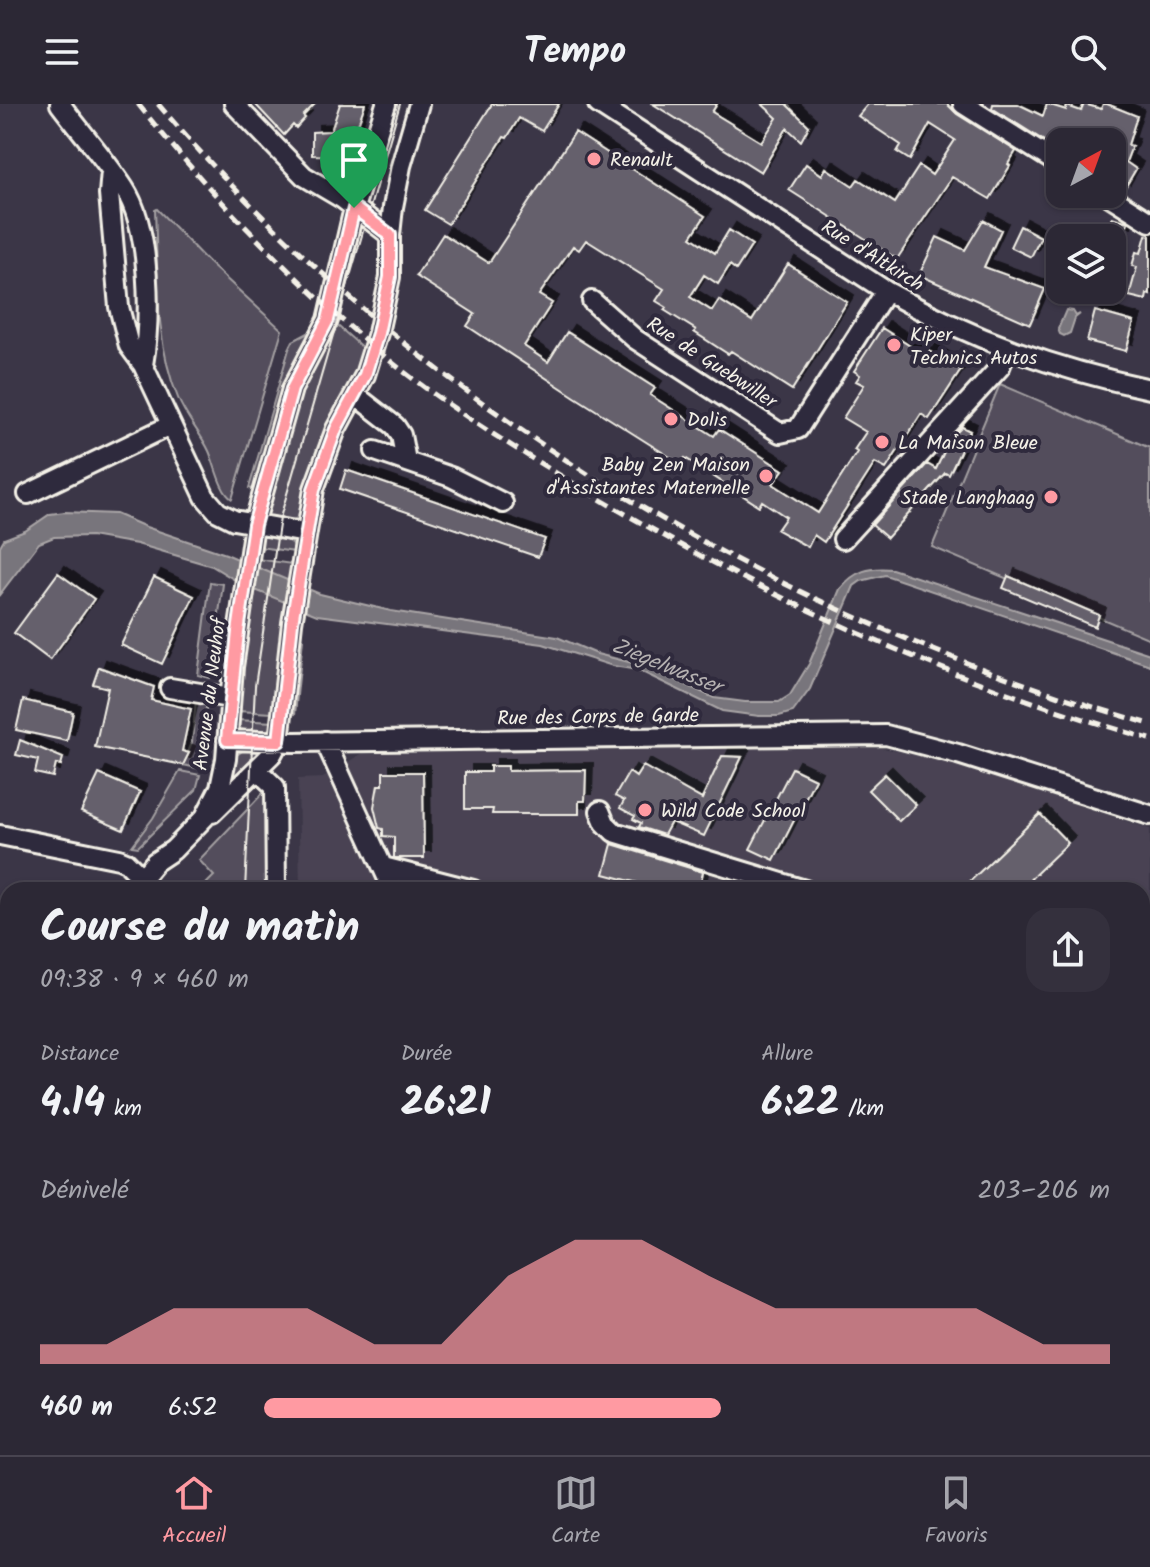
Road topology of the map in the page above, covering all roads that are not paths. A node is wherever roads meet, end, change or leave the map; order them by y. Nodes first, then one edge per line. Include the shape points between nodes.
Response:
1 (60, 104) edge
2 (386, 104) edge
3 (419, 104) edge
4 (598, 104) edge
5 (963, 104) edge
6 (235, 105) edge
7 (1046, 156) edge
8 (111, 171) junction
9 (1126, 207) edge
10 (354, 208) junction
11 (1150, 222) edge
12 (390, 235) junction
13 (114, 238) junction
14 (145, 274) junction
15 (886, 291) junction
16 (592, 301) dead end
17 (1007, 349) junction
18 (143, 365) junction
19 (1149, 387) edge
20 (355, 395) junction
21 (171, 425) junction
22 (375, 451) dead end
23 (406, 461) junction
24 (28, 494) dead end
25 (503, 503) dead end
26 (254, 525) junction
27 (306, 533) junction
28 (843, 539) dead end
29 (170, 688) dead end
30 (230, 698) junction
31 (227, 740) junction
32 (279, 741) junction
33 (325, 741) junction
34 (257, 770) junction
35 (600, 811) dead end
36 (1150, 815) edge
37 (205, 817) junction
38 (0, 835) edge
39 (383, 867) junction
40 (136, 882) edge
41 (141, 882) edge
42 (276, 882) edge
43 (390, 882) edge
44 (442, 882) edge
45 (779, 882) edge

1 - 8 street
2 - 10 street, Avenue du Neuhof
3 - 12 street via 401,166
4 - 15 street, Rue d'Altkirch
5 - 7 street
6 - 10 street via 304,176
8 - 13 street
8 - 14 street via 126,190 139,224
9 - 11 street
10 - 12 street
10 - 26 street, Avenue du Neuhof via 323,333 292,389
12 - 20 street via 388,291
13 - 14 street
13 - 18 street via 119,307 129,346
14 - 18 street
15 - 16 street, Rue de Guebwiller via 798,429 780,433 635,339
15 - 17 street, Rue d'Altkirch
17 - 19 street, Rue d'Altkirch via 1071,371
17 - 28 street via 1000,367
18 - 21 street
20 - 23 street via 395,426
20 - 27 street via 324,456
21 - 24 street
21 - 26 street via 205,497 228,518
22 - 23 street
23 - 25 street
26 - 27 street
26 - 30 street, Avenue du Neuhof
27 - 32 street
29 - 30 street
30 - 31 street, Avenue du Neuhof
31 - 32 street, Rue des Corps de Garde
31 - 37 street, Avenue du Neuhof via 223,777
32 - 33 street, Rue des Corps de Garde
32 - 34 street, Avenue du Neuhof
33 - 36 street, Rue des Corps de Garde via 886,735
33 - 39 street
34 - 37 street, Avenue du Neuhof
34 - 42 street via 275,787
35 - 45 street via 614,832
37 - 41 street, Avenue du Neuhof
38 - 40 street via 119,859
39 - 43 street
39 - 44 street

